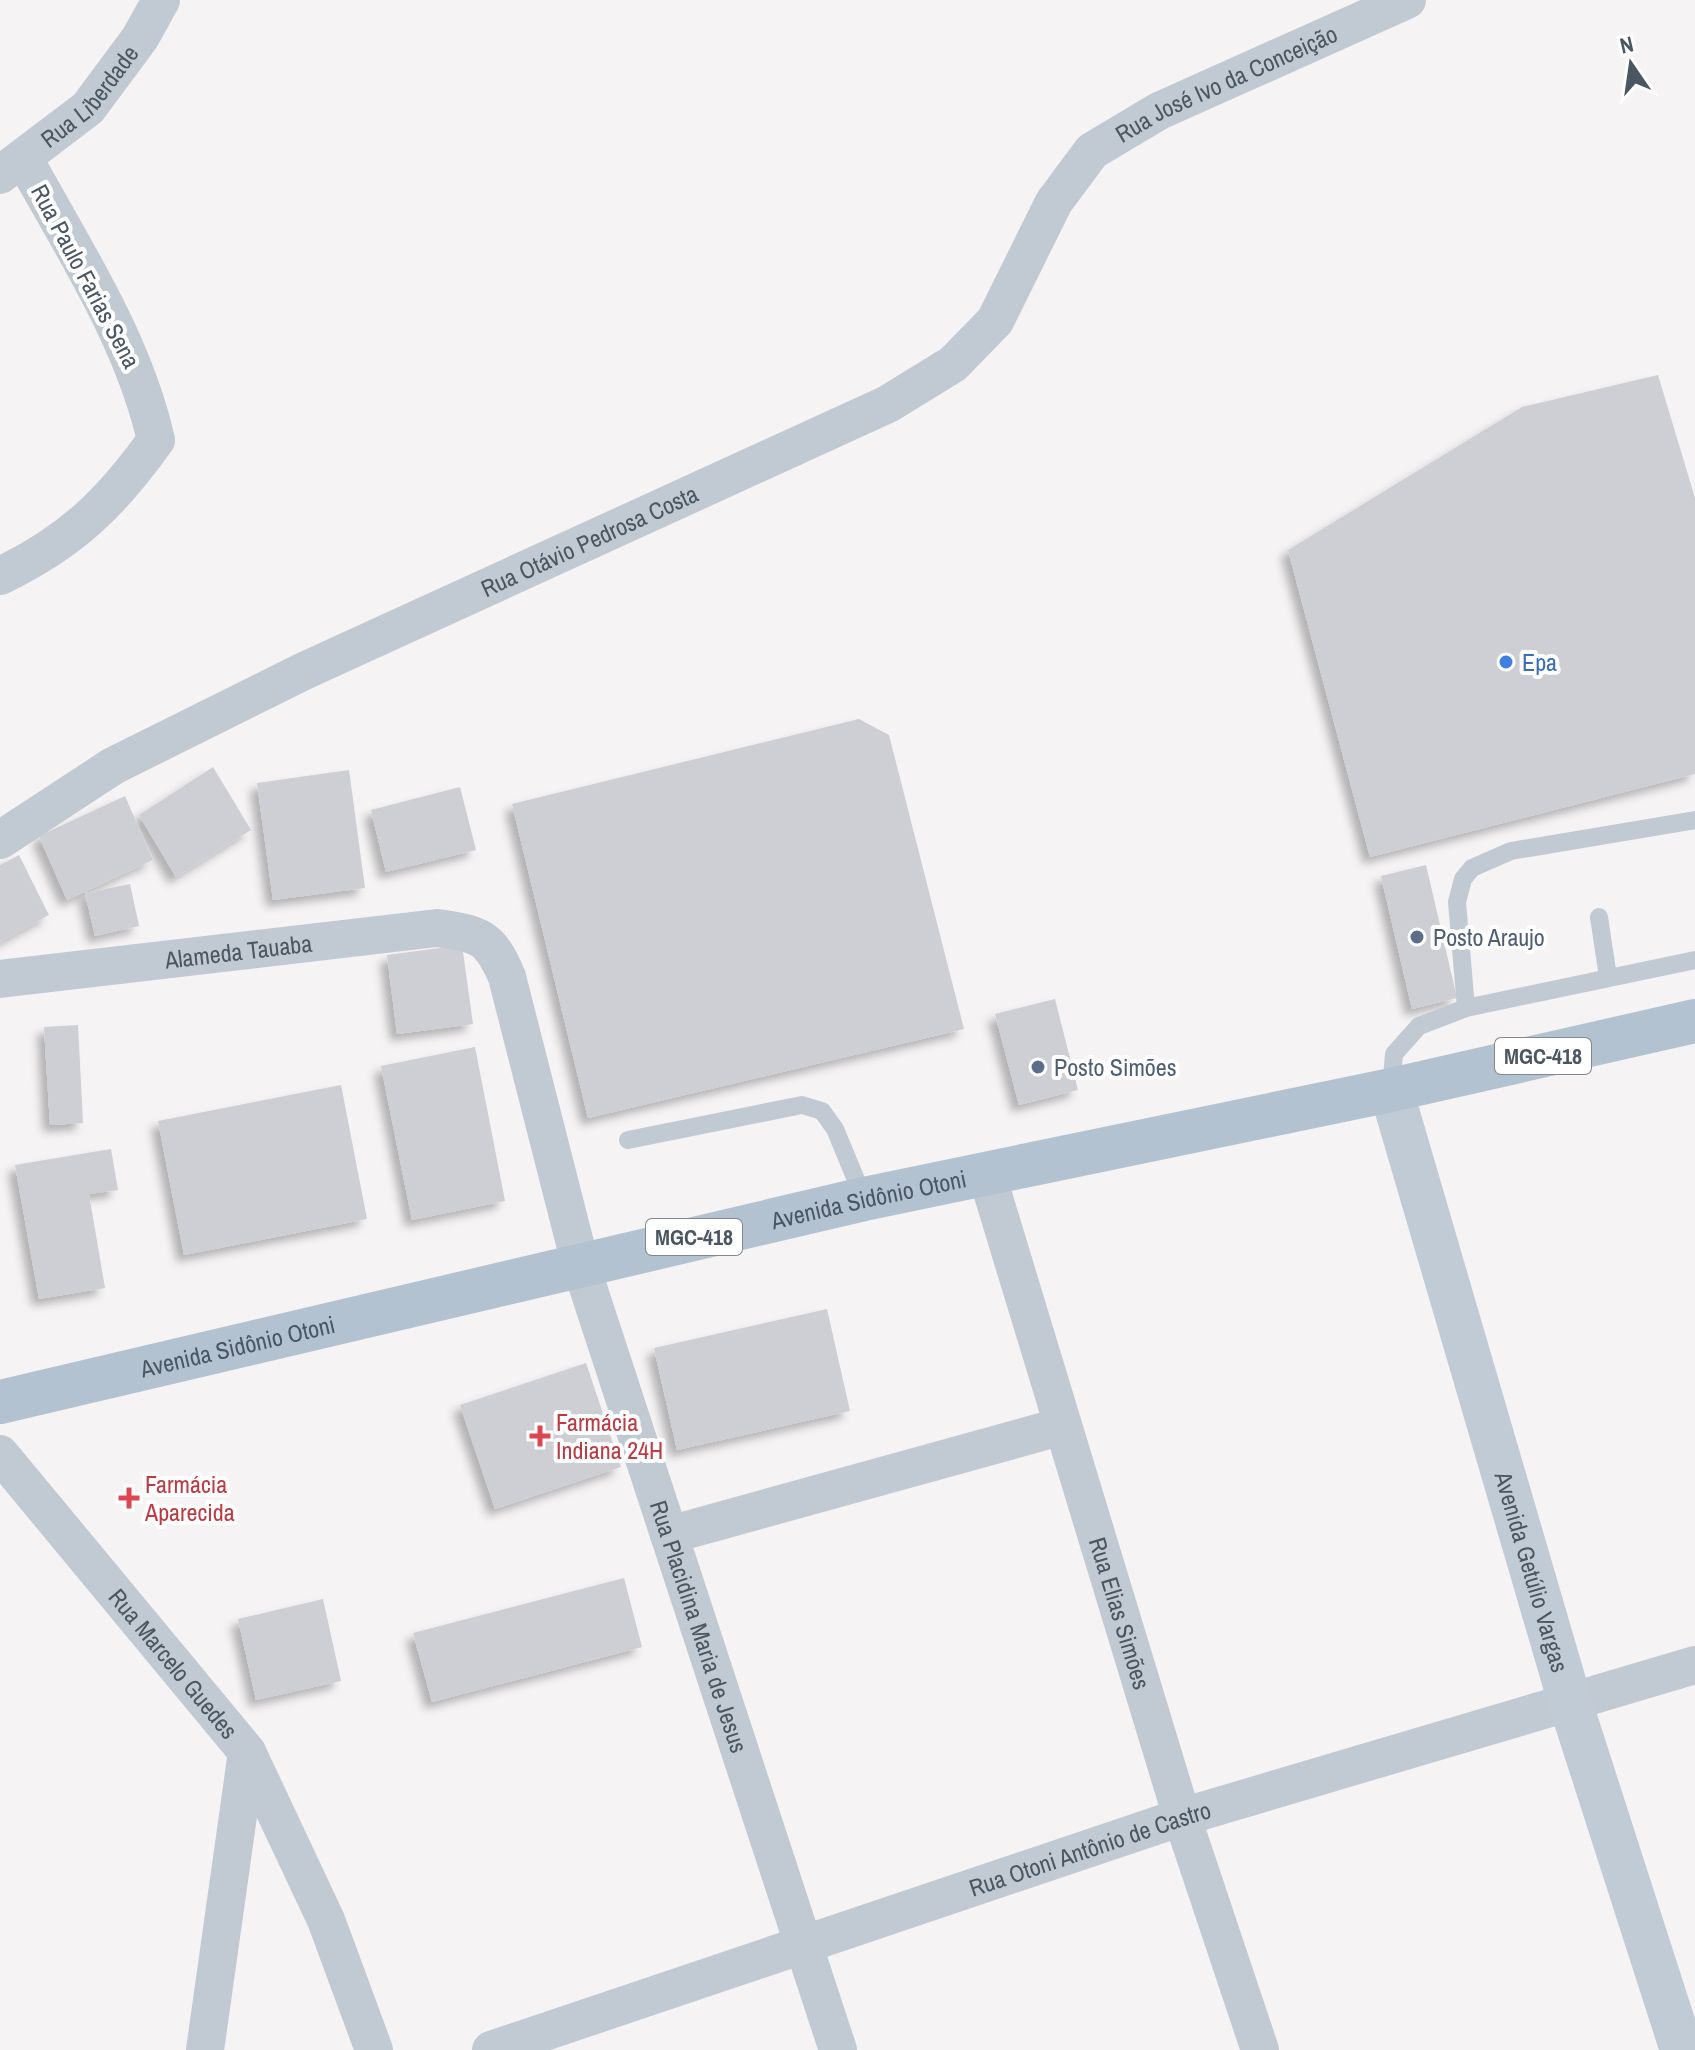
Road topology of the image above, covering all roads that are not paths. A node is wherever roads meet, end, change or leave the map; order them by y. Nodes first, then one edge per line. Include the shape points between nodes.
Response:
1 (161, 0) edge
2 (1407, 0) edge
3 (1092, 151) joint
4 (12, 167) edge
5 (0, 576) edge
6 (1695, 820) edge
7 (0, 840) edge
8 (1599, 917) dead end
9 (475, 933) joint
10 (1695, 960) edge
11 (1608, 977) junction
12 (0, 979) edge
13 (1466, 1008) junction
14 (1695, 1021) edge
15 (1391, 1090) junction
16 (628, 1140) dead end
17 (987, 1175) junction
18 (864, 1199) junction
19 (580, 1263) junction
20 (0, 1402) edge
21 (1063, 1426) junction
22 (0, 1454) edge
23 (669, 1535) junction
24 (1695, 1665) edge
25 (1570, 1702) junction
26 (247, 1752) junction
27 (1182, 1817) junction
28 (803, 1945) junction
29 (1685, 2038) edge
30 (205, 2050) edge
31 (374, 2050) edge
32 (491, 2050) edge
33 (838, 2050) edge
34 (1260, 2050) edge

1 - 4 street, Rua Liberdade via 88,108
2 - 3 street, Rua José Ivo da Conceição via 1159,111
3 - 7 street, Rua Otávio Pedrosa Costa via 1054,202 995,321 940,372 795,449 263,691 113,766
4 - 5 street, Rua Paulo Farias Sena via 129,352 156,440 126,483 86,524
6 - 13 lane via 1511,851 1472,868 1457,902
8 - 11 lane
9 - 12 street, Alameda Tauaba via 437,928 395,931
9 - 19 street, Rua Placidina Maria de Jesus via 496,950 507,977
10 - 11 lane
11 - 13 lane
13 - 15 lane via 1419,1026 1404,1039 1394,1054
14 - 15 main road, Avenida Sidônio Otoni / MGC-418
15 - 17 main road, Avenida Sidônio Otoni / MGC-418
15 - 25 main road, Avenida Getúlio Vargas
16 - 18 lane via 802,1105 822,1111 835,1129
17 - 18 main road, Avenida Sidônio Otoni / MGC-418
17 - 21 street, Rua Elias Simões
18 - 19 main road, Avenida Sidônio Otoni / MGC-418
19 - 20 main road, Avenida Sidônio Otoni / MGC-418
19 - 23 street, Rua Placidina Maria de Jesus
21 - 23 street
21 - 27 street, Rua Elias Simões
22 - 26 street, Rua Marcelo Guedes
23 - 28 street, Rua Placidina Maria de Jesus
24 - 25 street, Rua Otoni Antônio de Castro
25 - 27 street, Rua Otoni Antônio de Castro
25 - 29 main road, Avenida Getúlio Vargas
26 - 30 street, Rua Marcelo Guedes
26 - 31 street via 326,1920
27 - 28 street, Rua Otoni Antônio de Castro
27 - 34 street, Rua Elias Simões
28 - 32 street, Rua Otoni Antônio de Castro
28 - 33 street, Rua Placidina Maria de Jesus

